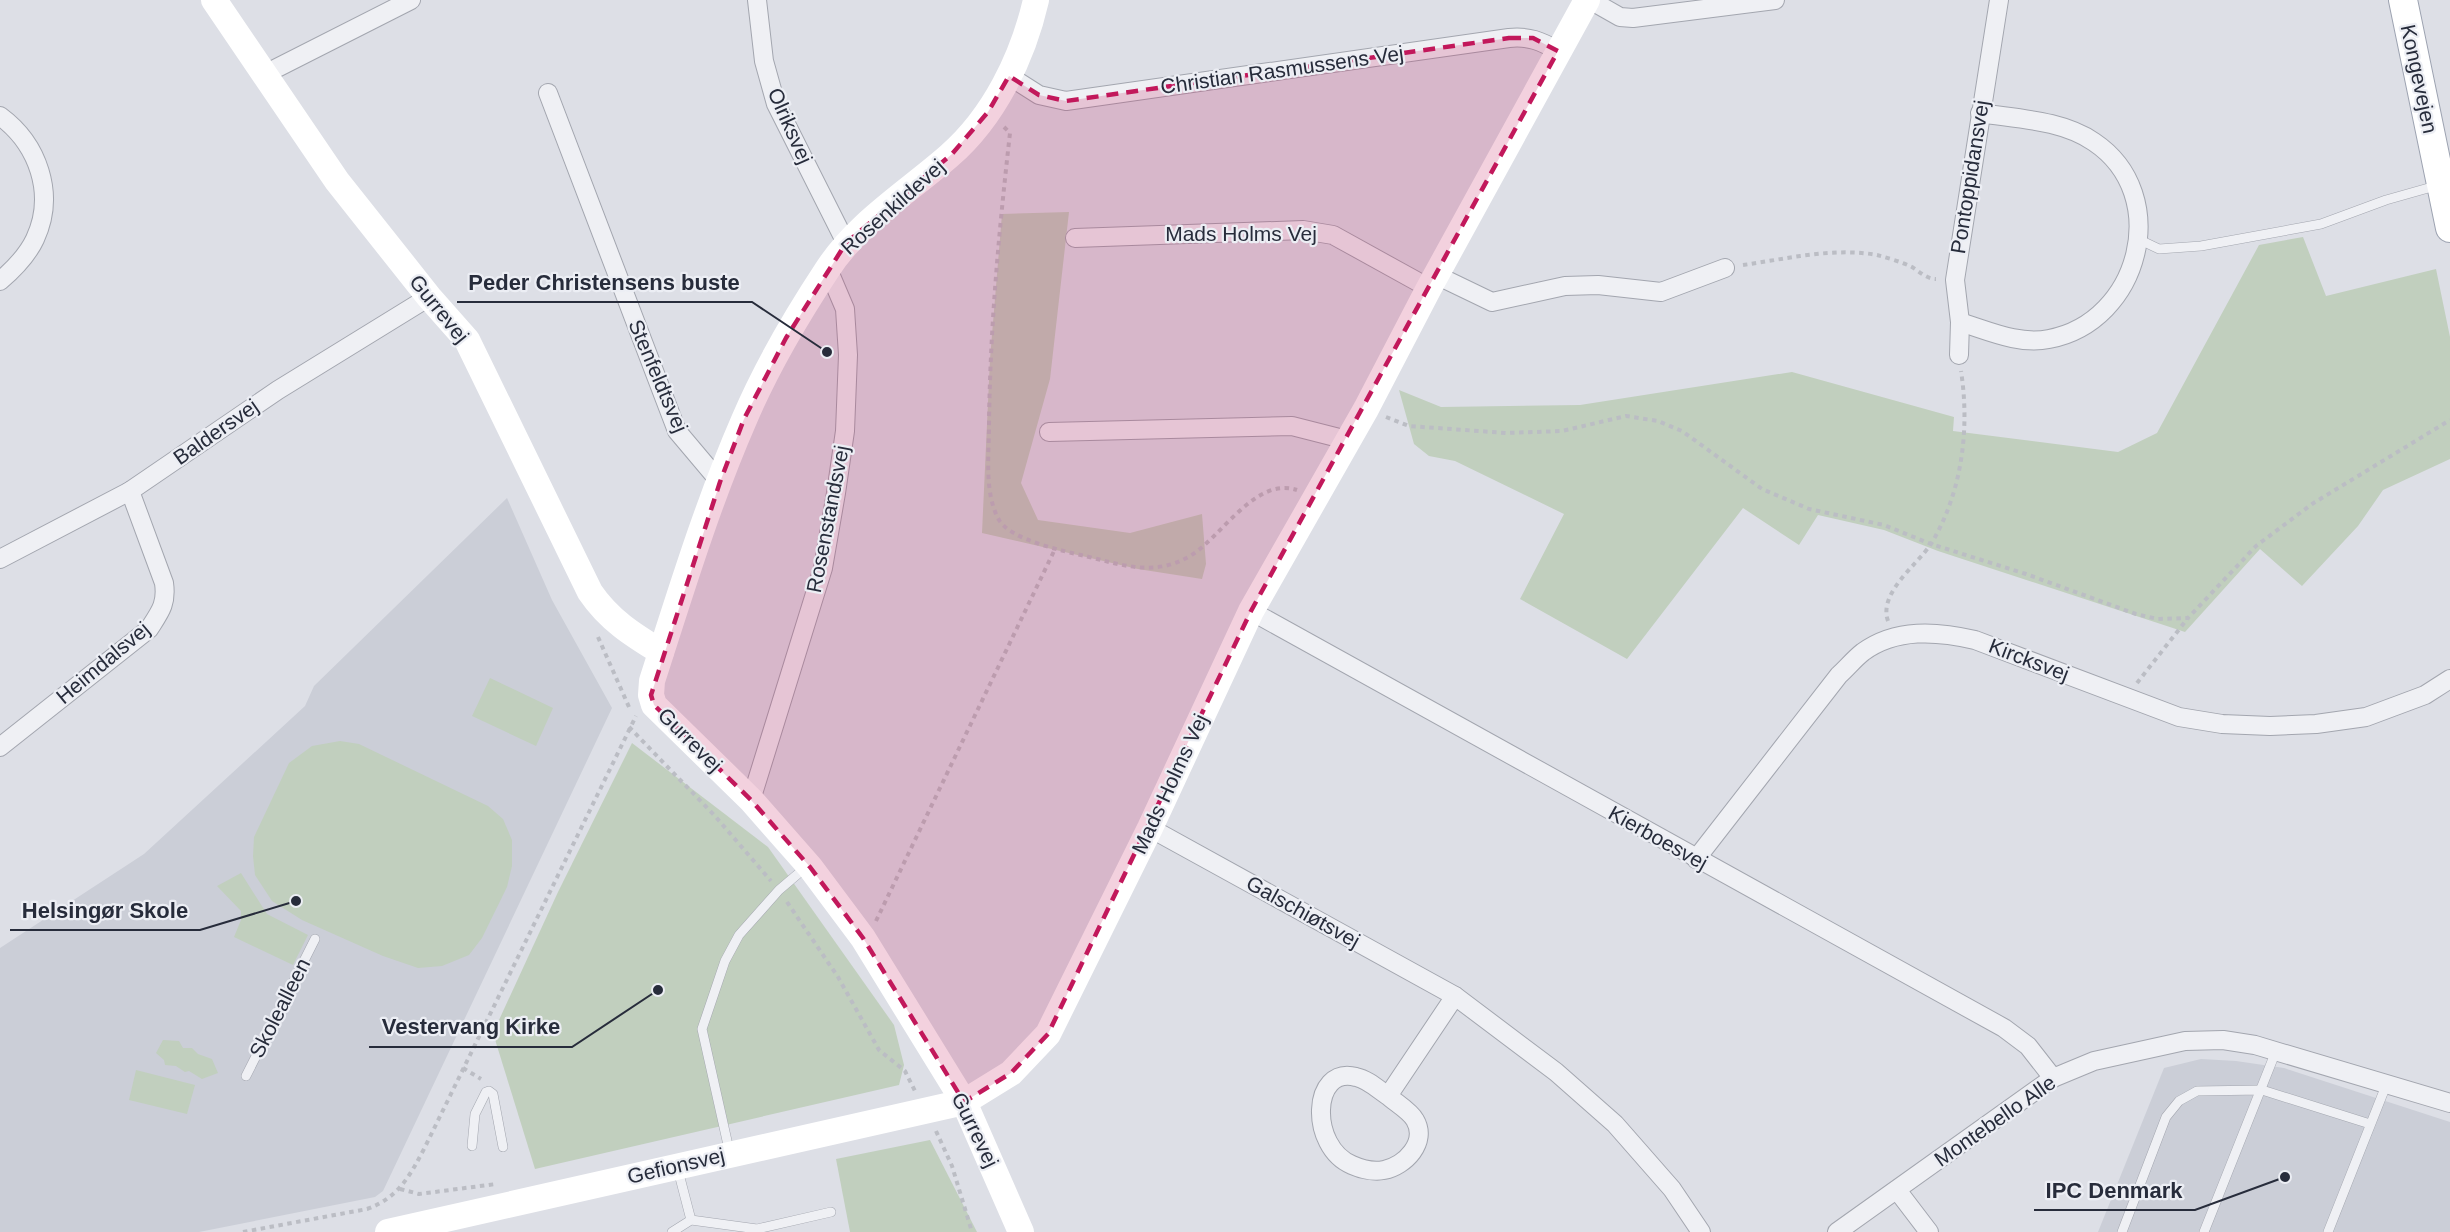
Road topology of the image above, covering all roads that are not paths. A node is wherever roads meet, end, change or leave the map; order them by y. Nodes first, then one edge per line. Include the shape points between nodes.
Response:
1 (214, 0) edge
2 (411, 0) edge
3 (757, 0) edge
4 (1036, 0) edge
5 (1589, 0) edge
6 (1775, 0) edge
7 (1998, 0) edge
8 (2403, 0) edge
9 (2418, 0) edge
10 (1558, 51) junction
11 (265, 74) junction
12 (1009, 76) junction
13 (548, 93) dead end
14 (1980, 112) junction
15 (0, 116) edge
16 (2450, 156) edge
17 (2445, 185) edge
18 (2450, 228) edge
19 (1075, 238) dead end
20 (2139, 239) junction
21 (846, 243) junction
22 (828, 268) junction
23 (1725, 268) road end
24 (0, 282) edge
25 (1432, 282) junction
26 (429, 297) junction
27 (1960, 322) junction
28 (1959, 355) road end
29 (1049, 432) dead end
30 (1347, 440) junction
31 (720, 482) junction
32 (130, 491) junction
33 (0, 559) edge
34 (1251, 611) junction
35 (662, 652) junction
36 (2450, 680) edge
37 (0, 747) edge
38 (751, 800) junction
39 (1150, 828) junction
40 (1696, 859) junction
41 (808, 865) junction
42 (315, 939) dead end
43 (1455, 996) junction
44 (2276, 1051) junction
45 (246, 1076) dead end
46 (2053, 1078) junction
47 (2387, 1083) junction
48 (2262, 1090) junction
49 (1388, 1096) junction
50 (964, 1102) junction
51 (2450, 1103) edge
52 (2370, 1124) junction
53 (472, 1146) dead end
54 (503, 1147) dead end
55 (730, 1154) junction
56 (677, 1165) junction
57 (1897, 1190) junction
58 (831, 1212) dead end
59 (691, 1220) junction
60 (388, 1232) edge
61 (672, 1232) edge
62 (1021, 1232) edge
63 (1701, 1232) edge
64 (1837, 1232) edge
65 (1929, 1232) edge
66 (2122, 1232) edge
67 (2204, 1232) edge
68 (2328, 1232) edge

1 - 11 street, Gurrevej
2 - 11 street
3 - 21 street, Olriksvej via 764,61 776,105
4 - 12 street, Rosenkildevej
5 - 6 street via 1620,17 1633,18
5 - 10 street, Mads Holms Vej
7 - 14 street, Pontoppidansvej
8 - 17 main road, Kongevejen
9 - 16 main road, Kongevejen
10 - 12 street, Christian Rasmussens Vej via 1524,36 1066,101 1039,94
10 - 25 street, Mads Holms Vej
11 - 26 street, Gurrevej via 337,181
12 - 21 street, Rosenkildevej via 988,112 952,154
13 - 31 street, Stenfeldtsvej via 677,431
14 - 20 street via 2072,129 2096,143 2115,162 2130,186
14 - 27 street, Pontoppidansvej via 1954,280
15 - 24 street via 14,126 32,149 42,175 44,206 36,238 18,265
17 - 18 main road, Kongevejen
17 - 20 lane via 2386,200 2321,224 2201,246 2159,249
19 - 25 street, Mads Holms Vej via 1303,230 1333,235
20 - 27 street via 2133,268 2120,293 2100,314 2076,330 2049,339 2020,340
21 - 22 street, Rosenkildevej
22 - 31 street, Rosenkildevej via 749,409
22 - 38 street, Rosenstandsvej via 845,309 845,431 823,568
23 - 25 street, Mads Holms Vej via 1661,292 1598,285 1565,286 1492,302
25 - 30 street, Mads Holms Vej
26 - 32 street, Baldersvej via 278,390
26 - 35 street, Gurrevej via 467,340 590,592 621,628
27 - 28 street, Pontoppidansvej
29 - 30 street via 1292,426
30 - 34 street, Mads Holms Vej
31 - 35 street, Rosenkildevej
32 - 33 street, Baldersvej
32 - 37 street, Heimdalsvej via 164,583 166,597 162,610 149,629
34 - 39 street, Mads Holms Vej
34 - 40 street, Kierboesvej
35 - 38 street, Gurrevej via 644,711
36 - 40 street, Kircksvej via 2425,695 2366,717 2316,724 2222,724 2179,717 1975,640 1945,633 1894,637 1863,652 1839,675
38 - 41 street, Gurrevej
39 - 43 street, Galschiøtsvej
39 - 50 street, Mads Holms Vej via 1048,1034 1011,1073
40 - 46 street, Kierboesvej via 2004,1028 2028,1046
41 - 50 street, Gurrevej via 863,938
41 - 55 lane via 779,890 739,935 725,961 702,1029
42 - 45 lane, Skolealleen
43 - 49 street
43 - 63 street, Galschiøtsvej via 1556,1072 1615,1124 1672,1188
44 - 46 street, Montebello Alle via 2223,1040 2185,1041 2094,1060
44 - 47 street, Montebello Alle
44 - 48 lane
46 - 57 street, Montebello Alle
47 - 51 street, Montebello Alle
47 - 52 lane
48 - 52 lane
48 - 66 lane via 2197,1091 2179,1101 2166,1117
48 - 67 lane
49 - 49 street via 1356,1077 1342,1077 1329,1084 1322,1098 1323,1135 1350,1165 1384,1170 1404,1160 1416,1148 1420,1133 1415,1119
50 - 55 street, Gefionsvej
50 - 62 street, Gurrevej
52 - 68 lane
53 - 54 lane via 475,1114 489,1091 493,1094
55 - 56 street, Gefionsvej
56 - 59 lane
56 - 60 street, Gefionsvej
57 - 64 street, Montebello Alle
57 - 65 street
58 - 59 lane via 757,1229
59 - 61 lane

